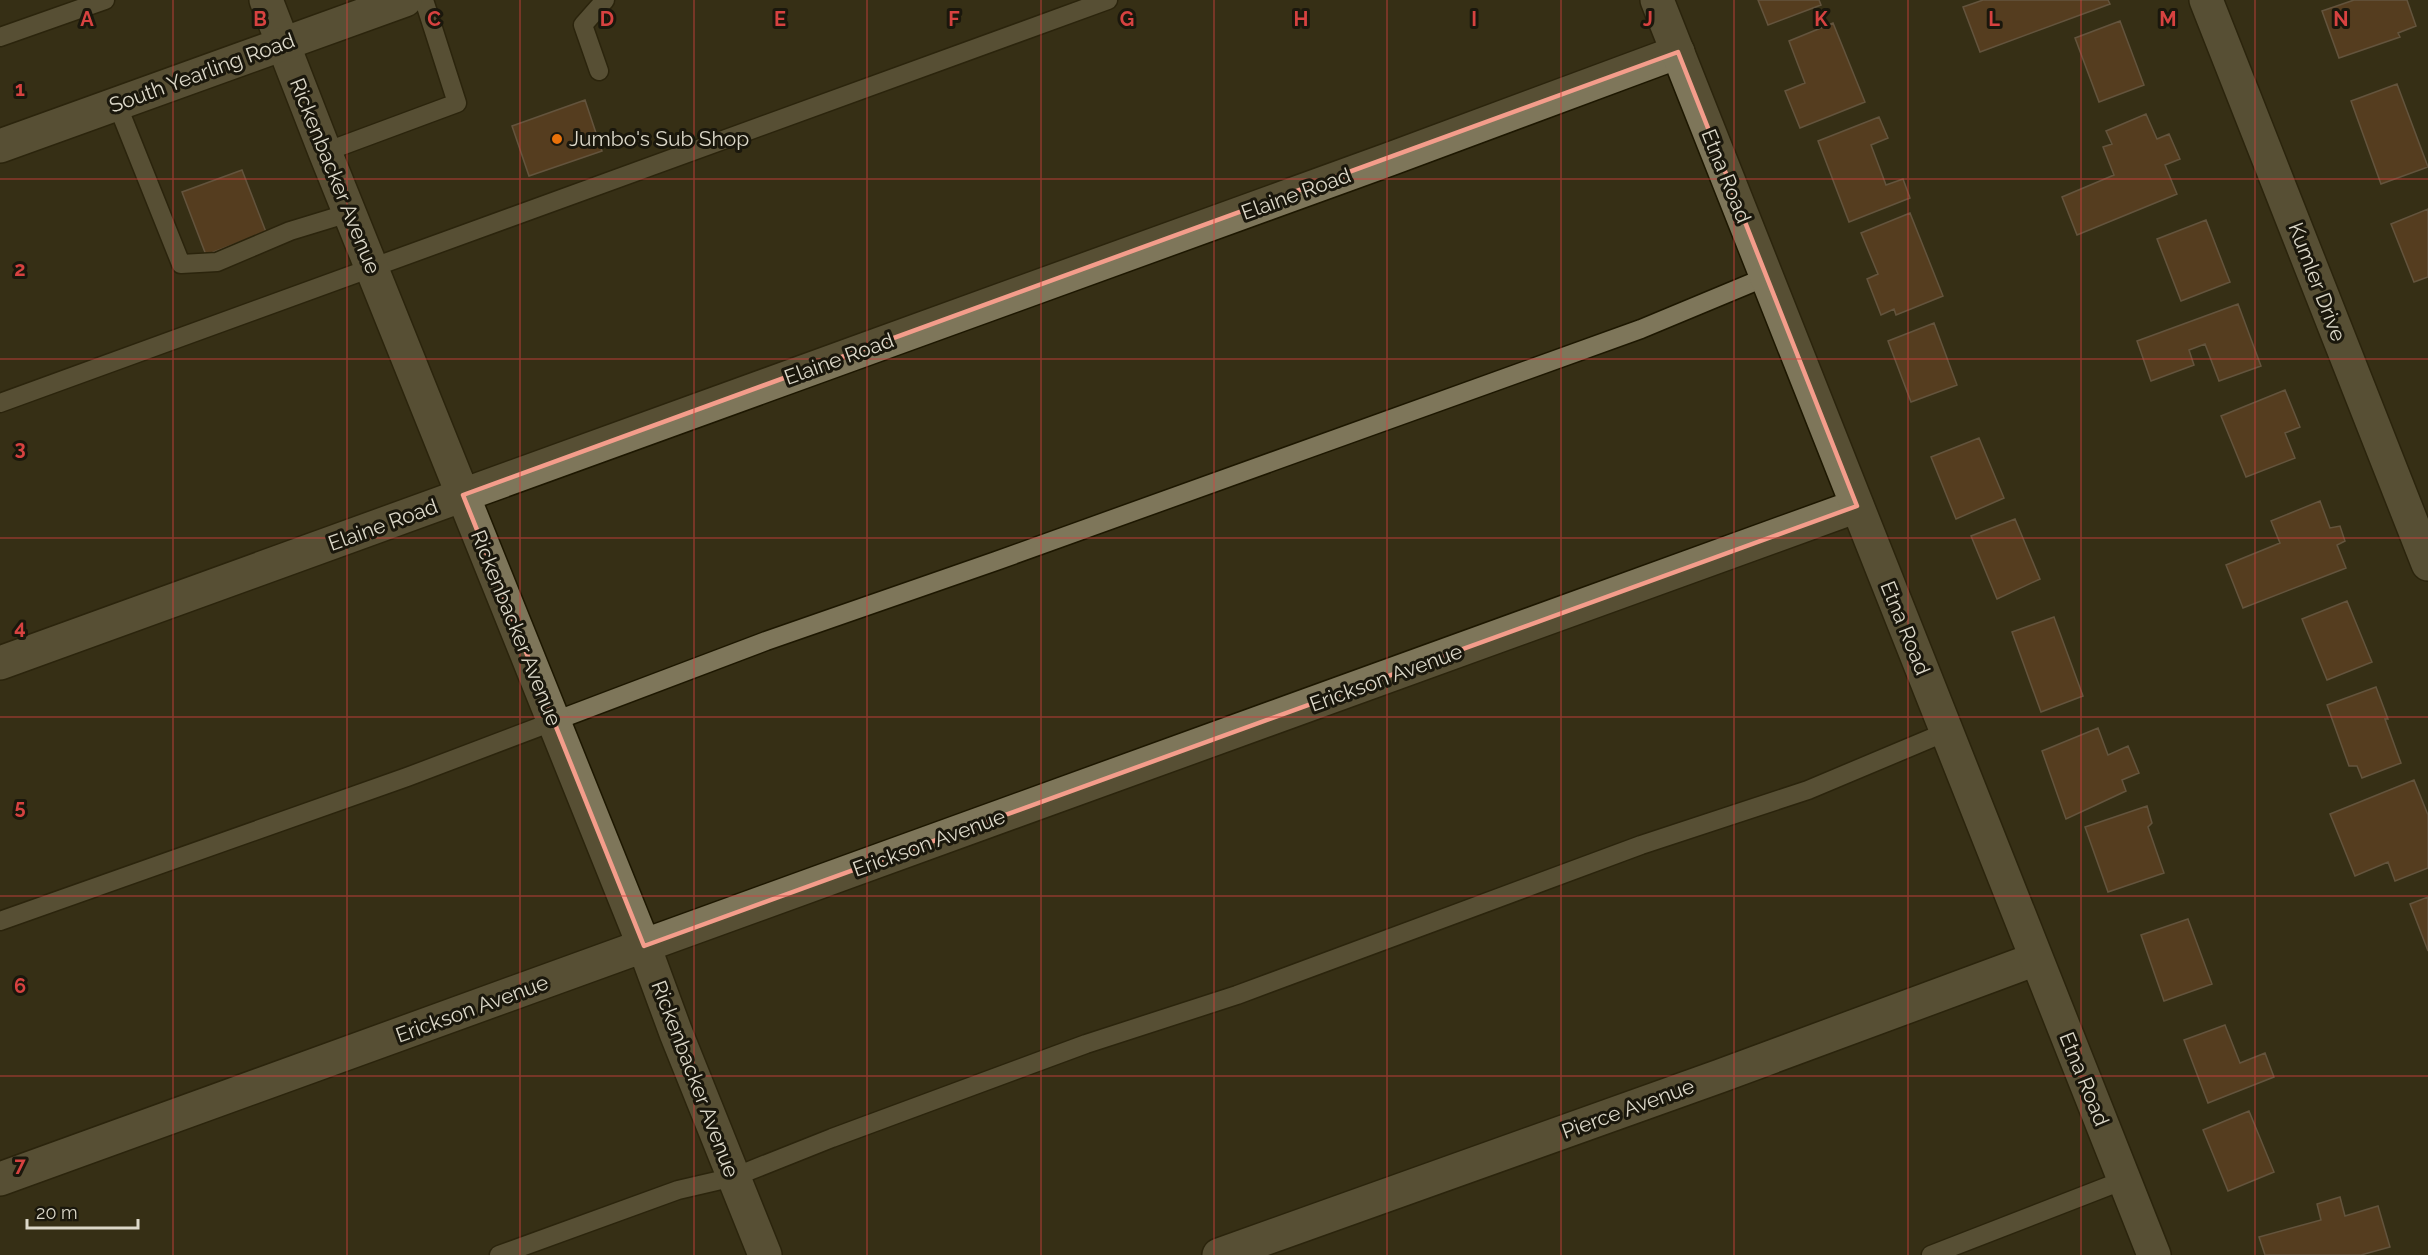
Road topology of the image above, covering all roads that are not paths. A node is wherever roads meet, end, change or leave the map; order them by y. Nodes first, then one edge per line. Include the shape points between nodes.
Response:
1 (105, 0) edge
2 (266, 0) edge
3 (405, 0) edge
4 (424, 0) edge
5 (605, 0) edge
6 (1108, 0) edge
7 (1657, 0) edge
8 (2206, 0) edge
9 (0, 37) edge
10 (282, 44) junction
11 (1678, 52) junction
12 (599, 71) dead end
13 (117, 104) junction
14 (0, 146) edge
15 (325, 152) junction
16 (349, 213) junction
17 (372, 269) junction
18 (1766, 278) junction
19 (0, 403) edge
20 (463, 495) junction
21 (1857, 506) junction
22 (2428, 564) edge
23 (0, 663) edge
24 (554, 722) junction
25 (1946, 732) junction
26 (0, 921) edge
27 (644, 946) junction
28 (2036, 959) junction
29 (734, 1178) junction
30 (0, 1179) edge
31 (2124, 1180) junction
32 (499, 1255) edge
33 (765, 1255) edge
34 (1219, 1255) edge
35 (1931, 1255) edge
36 (2154, 1255) edge

1 - 9 lane
2 - 10 street, Rickenbacker Avenue
3 - 10 street, South Yearling Road
4 - 15 lane via 457,103
5 - 12 lane via 583,25
6 - 17 lane
7 - 11 street, Etna Road
8 - 22 street, Kumler Drive
10 - 13 street, South Yearling Road
10 - 15 street, Rickenbacker Avenue
11 - 18 street, Etna Road
11 - 20 street, Elaine Road
13 - 14 street, South Yearling Road
13 - 16 lane via 181,264 217,262 290,231
15 - 16 street, Rickenbacker Avenue
16 - 17 street, Rickenbacker Avenue
17 - 19 lane
17 - 20 street, Rickenbacker Avenue
18 - 21 street, Etna Road
18 - 24 lane via 1641,329 744,649
20 - 23 street, Elaine Road
20 - 24 street, Rickenbacker Avenue
21 - 25 street, Etna Road
21 - 27 street, Erickson Avenue
24 - 26 lane
24 - 27 street, Rickenbacker Avenue
25 - 28 street, Etna Road
25 - 29 lane via 1808,789 1641,845 1237,995 1086,1044
27 - 29 street, Rickenbacker Avenue
27 - 30 street, Erickson Avenue
28 - 31 street, Etna Road
28 - 34 street, Pierce Avenue
29 - 32 lane via 678,1190
29 - 33 street, Rickenbacker Avenue
31 - 35 lane
31 - 36 street, Etna Road

